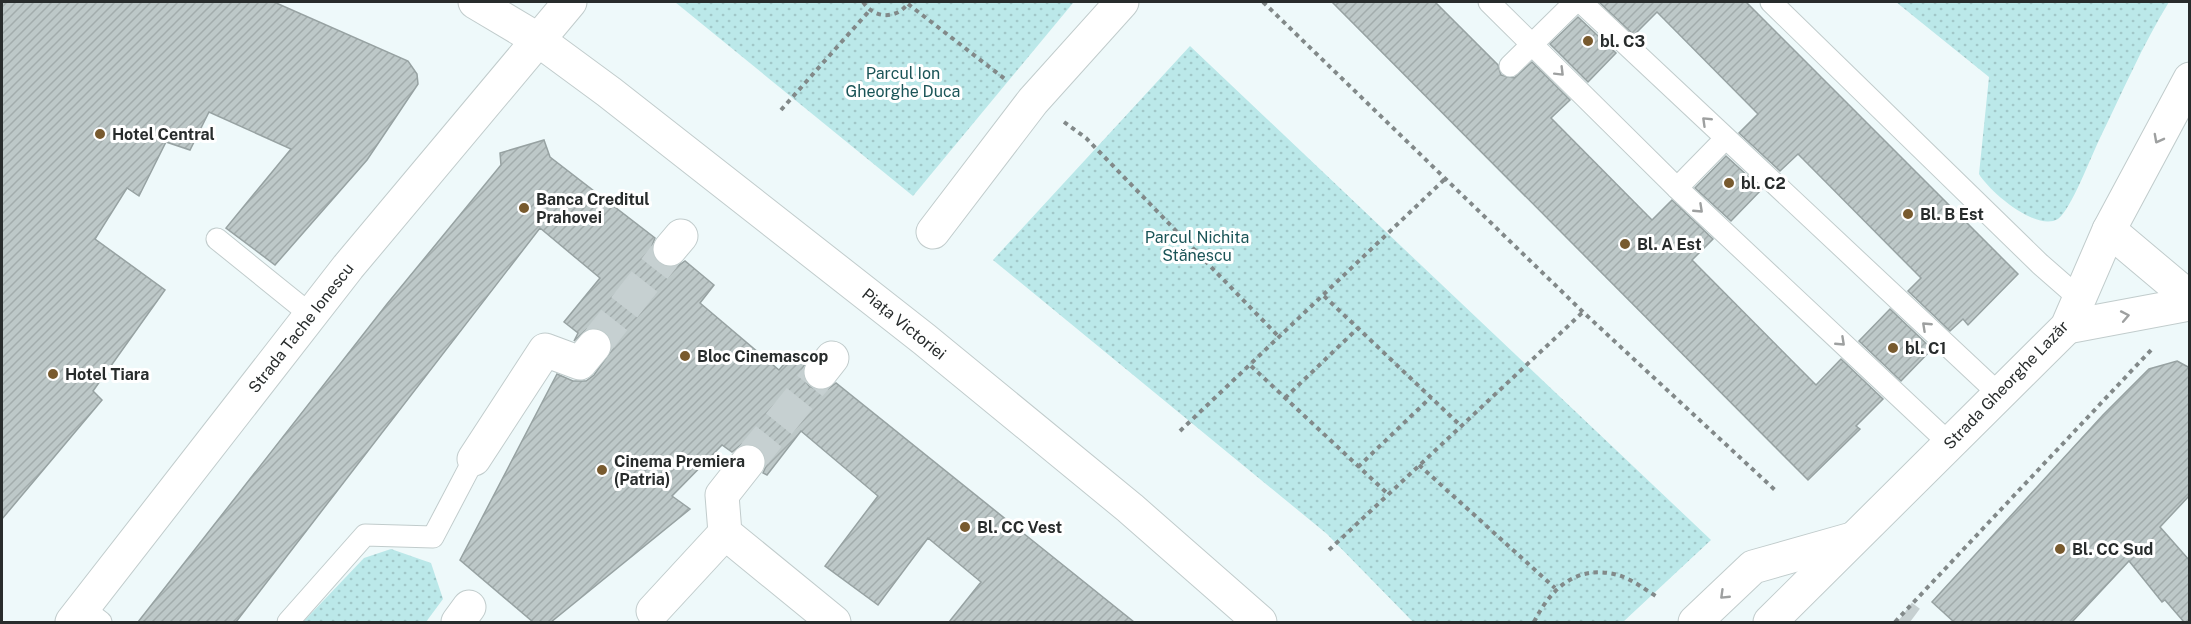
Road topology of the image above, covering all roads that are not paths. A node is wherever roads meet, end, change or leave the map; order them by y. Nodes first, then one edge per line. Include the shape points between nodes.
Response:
1 (475, 2) edge
2 (570, 2) edge
3 (1122, 2) edge
4 (1489, 2) edge
5 (1575, 2) edge
6 (1581, 2) edge
7 (1770, 2) edge
8 (537, 39) junction
9 (1532, 45) junction
10 (1510, 66) dead end
11 (2190, 80) edge
12 (1725, 139) junction
13 (1677, 188) junction
14 (2109, 230) junction
15 (933, 232) dead end
16 (217, 239) dead end
17 (2190, 298) edge
18 (2190, 304) edge
19 (2073, 313) junction
20 (311, 315) junction
21 (594, 346) tunnel mouth
22 (1999, 394) junction
23 (1950, 444) junction
24 (474, 459) joint
25 (748, 462) tunnel mouth
26 (725, 533) junction
27 (1854, 539) junction
28 (652, 611) dead end
29 (86, 618) edge
30 (288, 622) edge
31 (834, 622) edge
32 (1260, 622) edge
33 (1695, 622) edge
34 (1770, 622) edge

1 - 8 main road, Piața Victoriei
2 - 8 main road, Strada Tache Ionescu
3 - 15 main road via 1033,101
4 - 9 lane
5 - 9 lane
12 -> 6 lane
7 - 19 lane via 2040,264
8 - 20 main road, Strada Tache Ionescu
8 - 32 main road, Piața Victoriei via 924,339 1130,508
9 - 10 lane
9 -> 13 lane
11 -> 14 main road, Strada Gheorghe Lazăr
12 - 13 lane
22 -> 12 lane
13 -> 23 lane
14 - 17 main road
14 - 19 main road, Strada Gheorghe Lazăr
16 - 20 lane
19 -> 18 main road
19 - 22 main road, Strada Gheorghe Lazăr
20 - 29 main road, Strada Tache Ionescu
21 - 24 main road via 580,363 544,350
22 - 23 main road, Strada Gheorghe Lazăr
23 - 27 main road, Strada Gheorghe Lazăr
24 - 30 lane via 433,537 365,535
25 - 26 main road via 722,495
26 - 28 main road
26 - 31 main road
27 -> 33 main road, Strada Gheorghe Lazăr via 1753,567
27 - 34 main road, Strada Gheorghe Lazăr

